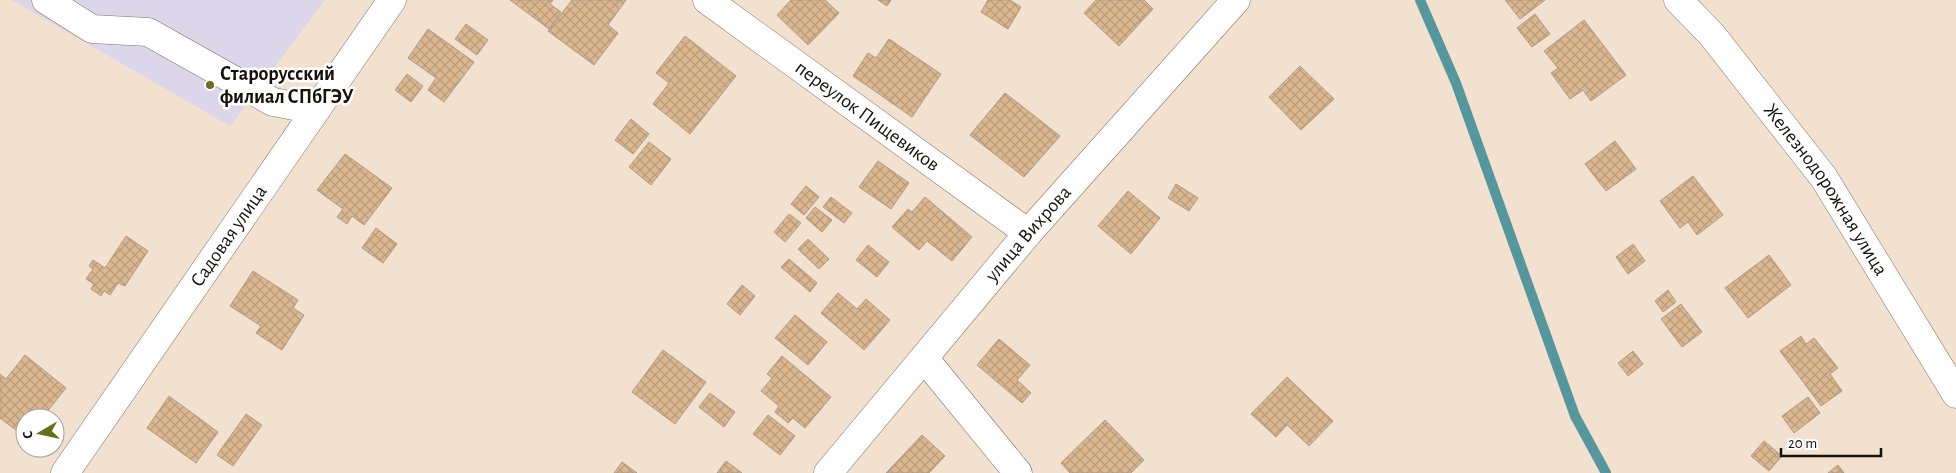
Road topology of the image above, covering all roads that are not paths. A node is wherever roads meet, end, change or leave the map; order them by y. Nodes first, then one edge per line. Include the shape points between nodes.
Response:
1 (46, 0) edge
2 (392, 0) edge
3 (707, 0) edge
4 (1236, 0) edge
5 (1678, 0) edge
6 (316, 110) junction
7 (1028, 233) junction
8 (924, 358) junction
9 (1956, 394) edge
10 (65, 473) edge
11 (828, 473) edge
12 (1018, 473) edge

1 - 6 street via 92,29 148,32 273,102
2 - 6 street, Садовая улица
3 - 7 street, переулок Пищевиков
4 - 7 street, улица Вихрова
5 - 9 street, Железнодорожная улица via 1712,35 1824,178
6 - 10 street, Садовая улица
7 - 8 street, улица Вихрова
8 - 11 street, улица Вихрова
8 - 12 street

